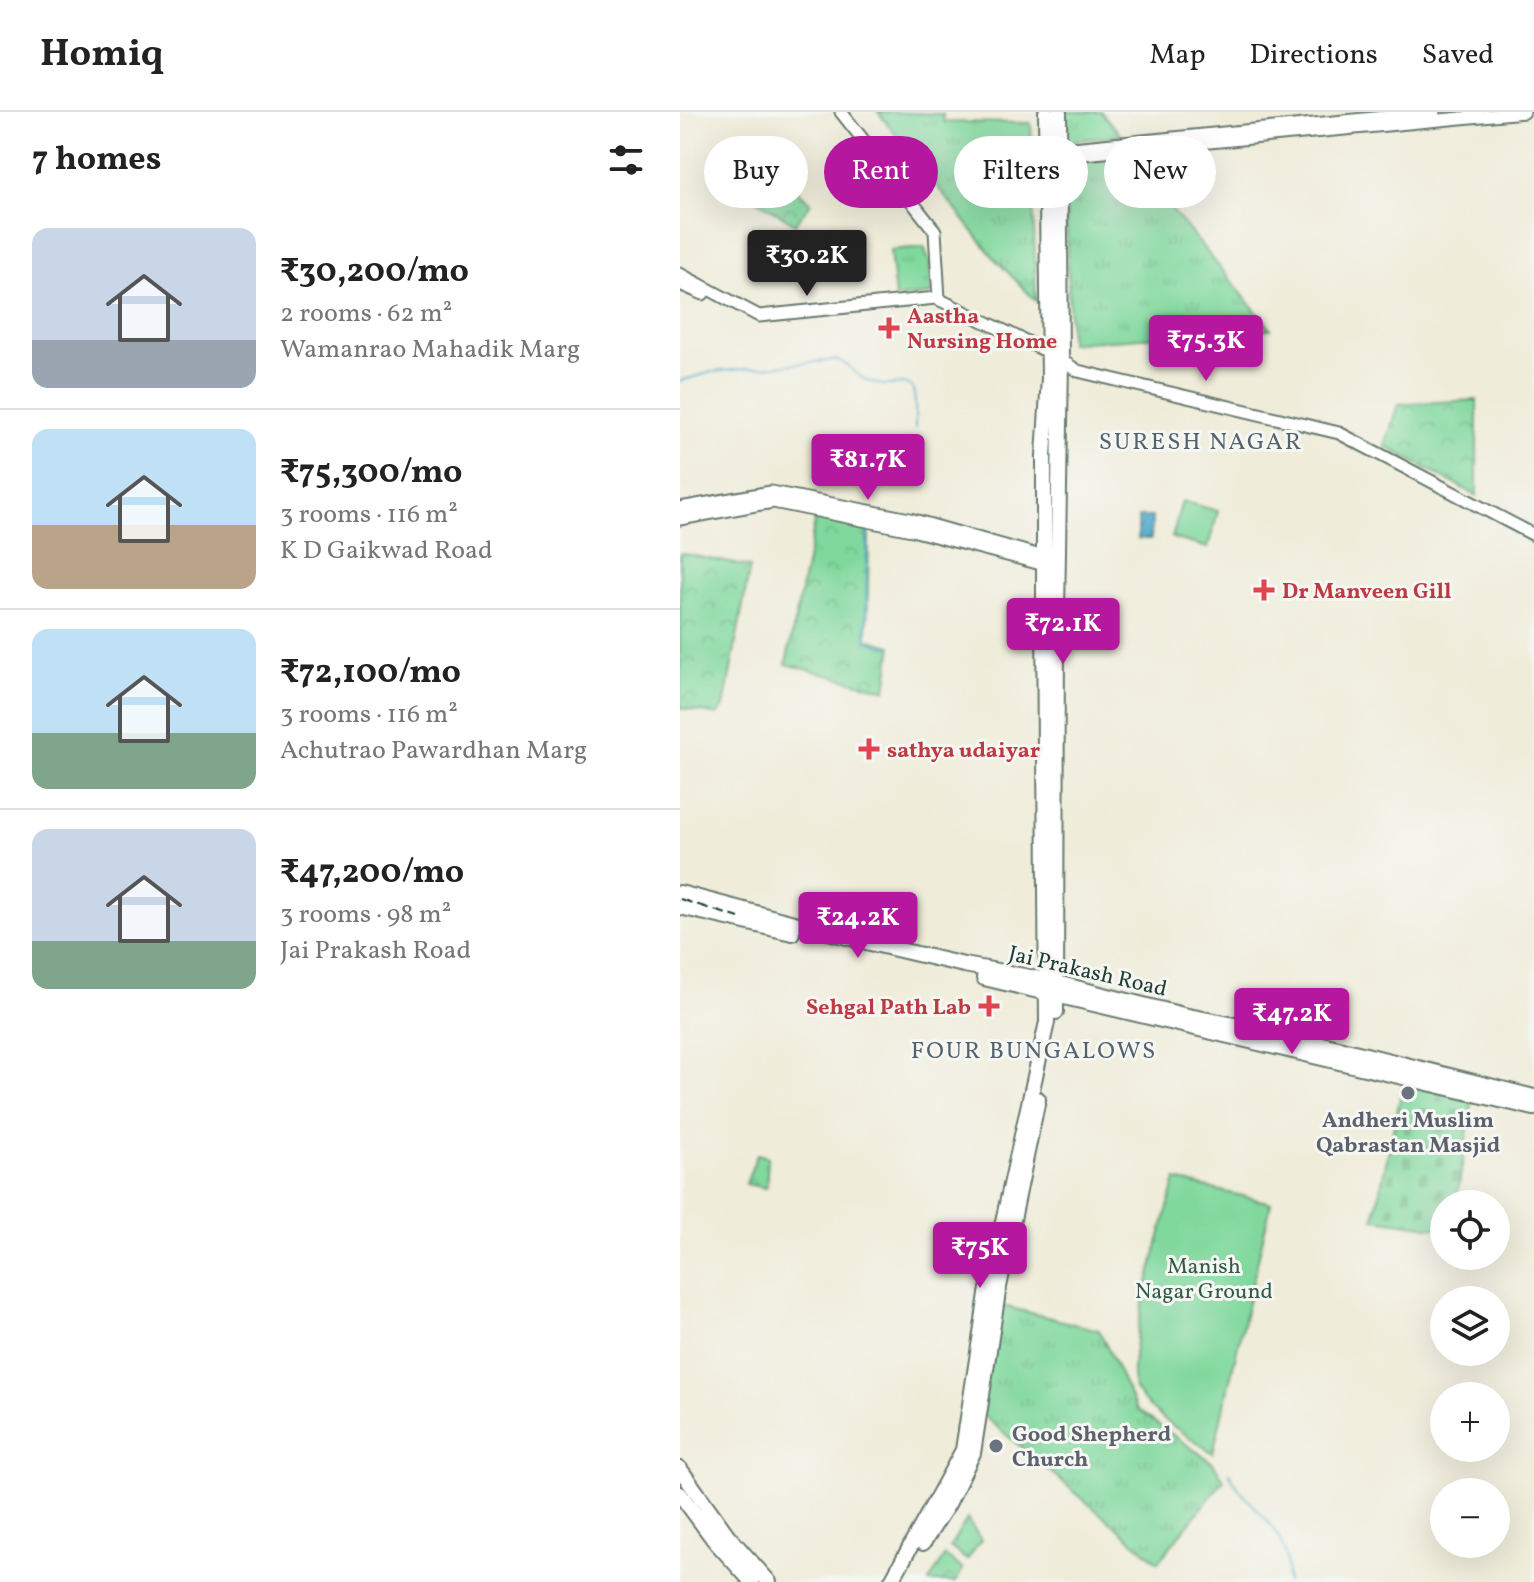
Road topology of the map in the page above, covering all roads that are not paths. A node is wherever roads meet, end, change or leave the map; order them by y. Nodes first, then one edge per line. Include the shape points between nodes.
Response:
1 (841, 112) edge
2 (1046, 112) edge
3 (1059, 112) edge
4 (1434, 112) edge
5 (1515, 112) edge
6 (1524, 112) edge
7 (1050, 136) edge
8 (1055, 136) edge
9 (1088, 149) edge
10 (1088, 150) edge
11 (1053, 208) edge
12 (680, 274) edge
13 (680, 284) edge
14 (939, 299) junction
15 (1054, 356) junction
16 (680, 508) edge
17 (680, 519) edge
18 (1534, 535) edge
19 (1050, 561) junction
20 (680, 893) edge
21 (680, 907) edge
22 (726, 911) junction
23 (1053, 988) junction
24 (1534, 1097) edge
25 (1534, 1108) edge
26 (680, 1469) edge
27 (680, 1494) edge
28 (752, 1582) edge
29 (769, 1582) edge
30 (891, 1582) edge
31 (902, 1582) edge

1 - 14 street via 935,231
2 - 7 main road
3 - 8 main road
4 - 9 street
5 - 6 street
5 - 10 street
11 - 15 main road
12 - 14 street via 759,316
13 - 14 street via 757,321
14 - 15 street
15 - 18 street via 1078,371 1339,433
15 - 19 main road via 1044,455
16 - 19 street via 771,492 910,519
17 - 19 street via 773,502
19 - 23 main road via 1044,852
20 - 22 main road, Jai Prakash Road
21 - 22 main road, Jai Prakash Road
22 - 23 main road, Jai Prakash Road
23 - 24 main road, Jai Prakash Road via 1282,1034
23 - 25 main road, Jai Prakash Road
23 - 30 main road via 989,1282 963,1450
23 - 31 main road via 1056,1021 998,1292 973,1453
26 - 29 main road
27 - 28 main road

